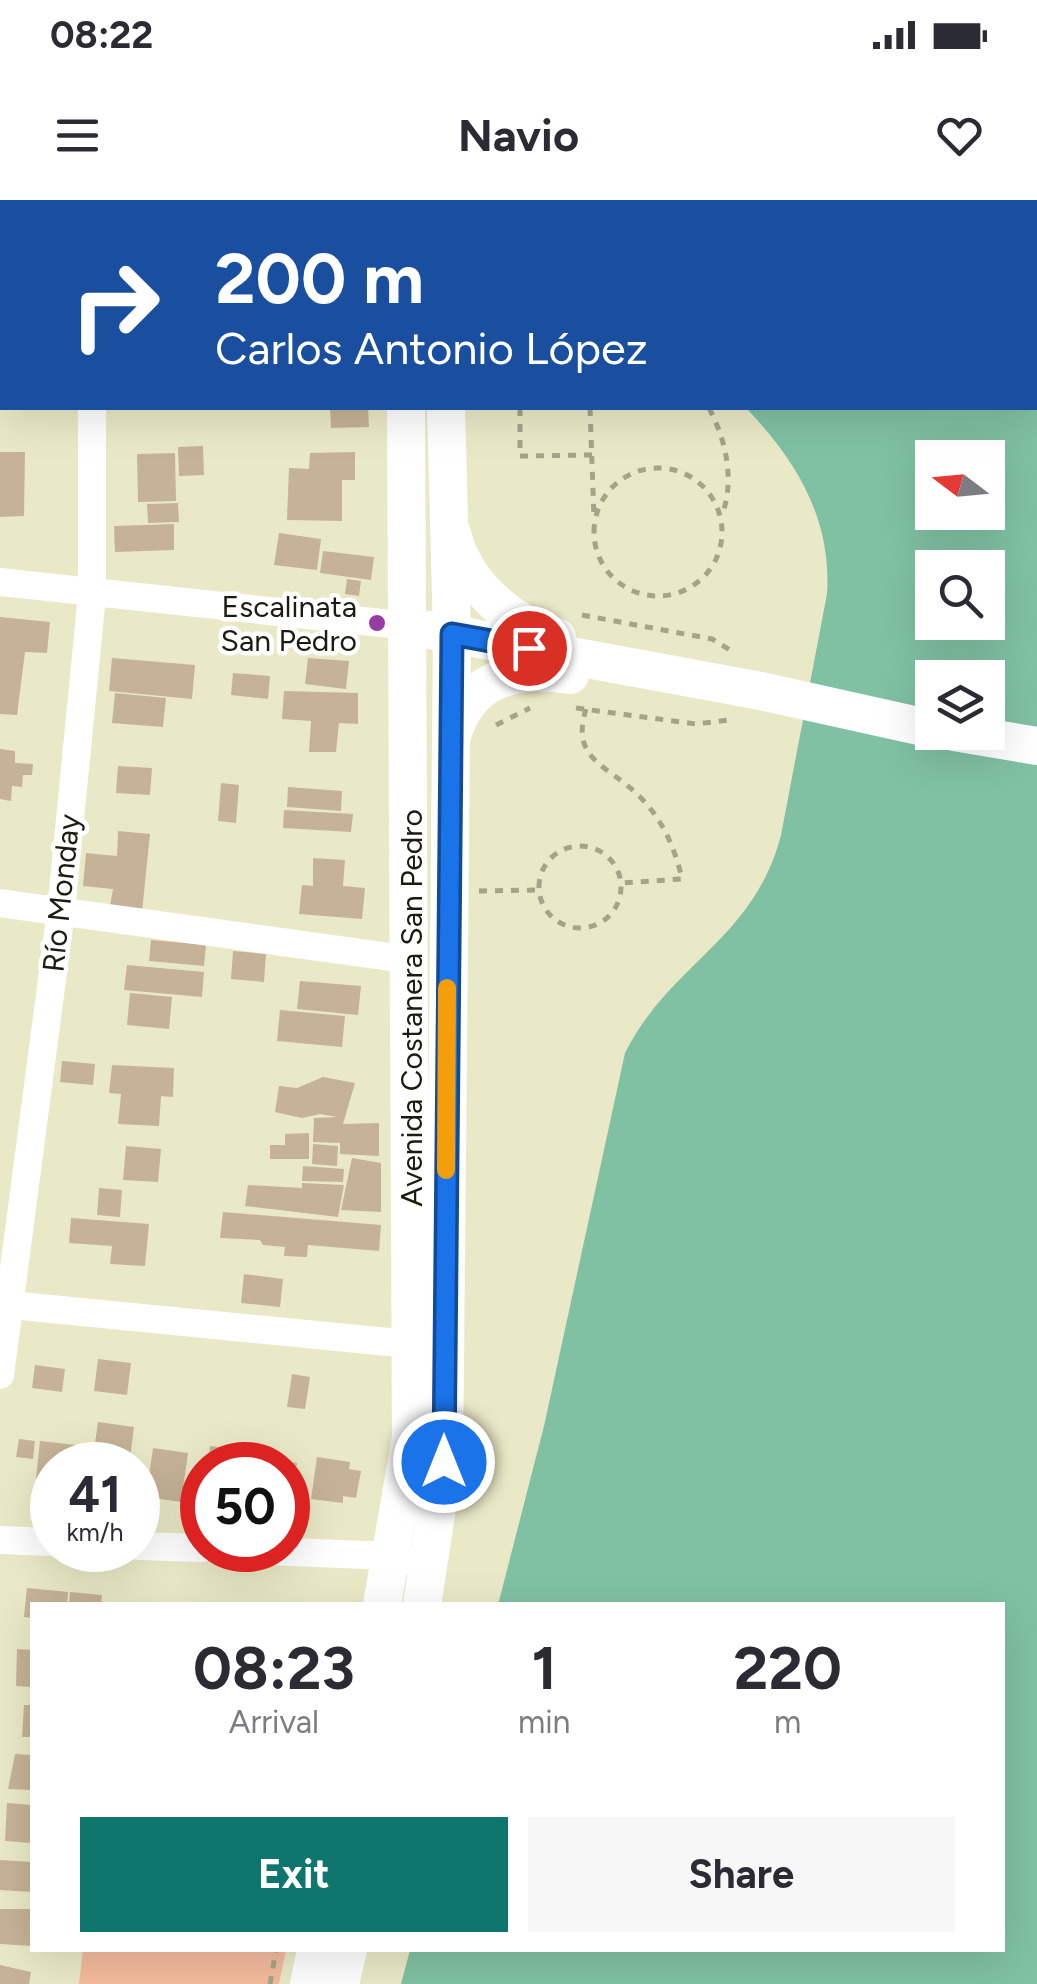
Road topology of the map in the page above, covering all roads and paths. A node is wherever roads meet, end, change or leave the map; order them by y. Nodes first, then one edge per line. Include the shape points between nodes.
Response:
1 (92, 410) edge
2 (406, 410) edge
3 (446, 410) edge
4 (520, 410) edge
5 (590, 410) edge
6 (710, 410) edge
7 (593, 454) junction
8 (722, 518) junction
9 (448, 520) junction
10 (594, 534) junction
11 (0, 582) edge
12 (92, 595) junction
13 (577, 614) dead end
14 (409, 626) junction
15 (452, 634) junction
16 (743, 658) dead end
17 (772, 695) junction
18 (540, 705) dead end
19 (570, 707) dead end
20 (586, 709) junction
21 (915, 725) edge
22 (488, 730) dead end
23 (1005, 741) edge
24 (1037, 746) edge
25 (448, 749) junction
26 (620, 884) junction
27 (537, 890) junction
28 (461, 891) dead end
29 (0, 903) edge
30 (61, 911) junction
31 (412, 960) junction
32 (4, 1305) edge
33 (429, 1346) junction
34 (0, 1376) edge
35 (0, 1540) edge
36 (30, 1541) edge
37 (310, 1553) edge
38 (392, 1556) junction
39 (428, 1566) junction
40 (383, 1602) edge
41 (422, 1602) edge
42 (276, 1952) edge
43 (316, 1952) edge
44 (348, 1952) edge
45 (270, 1984) edge
46 (309, 1984) edge
47 (340, 1984) edge

1 - 12 street, Río Monday
2 - 14 main road, Avenida Costanera San Pedro
3 - 9 main road, Avenida Costanera San Pedro
4 - 7 path via 520,456
5 - 7 path
6 - 8 path via 729,482
7 - 10 path
8 - 10 path via 702,484 680,471 640,470 610,489
8 - 10 path via 715,563 692,586 661,597 640,594 610,575
9 - 15 main road, Avenida Costanera San Pedro
9 - 17 main road via 454,545 505,615 573,642 705,666
11 - 12 street
12 - 14 street
12 - 30 street, Río Monday
13 - 16 path via 712,639
14 - 15 main road
14 - 31 main road, Avenida Costanera San Pedro
15 - 17 main road
15 - 25 main road, Avenida Costanera San Pedro
17 - 20 path via 760,716 696,724
17 - 21 main road
17 - 25 main road via 700,693 537,670 508,674 469,698
18 - 22 path
19 - 20 path
20 - 26 path via 580,728 588,754 658,819 682,880
23 - 24 main road
25 - 33 main road, Avenida Costanera San Pedro
26 - 27 path via 604,854 570,847 554,854
26 - 27 path via 618,903 590,927 554,920
27 - 28 path
29 - 30 street
30 - 31 street
30 - 32 street, Río Monday
31 - 33 main road, Avenida Costanera San Pedro
32 - 33 street
32 - 34 street, Río Monday
33 - 38 main road, Avenida Costanera San Pedro
33 - 39 main road, Avenida Costanera San Pedro via 444,1462
35 - 36 street
37 - 38 street
38 - 39 street
38 - 40 main road, Avenida Costanera San Pedro
39 - 41 main road, Avenida Costanera San Pedro
42 - 45 path
43 - 46 main road
44 - 47 main road

